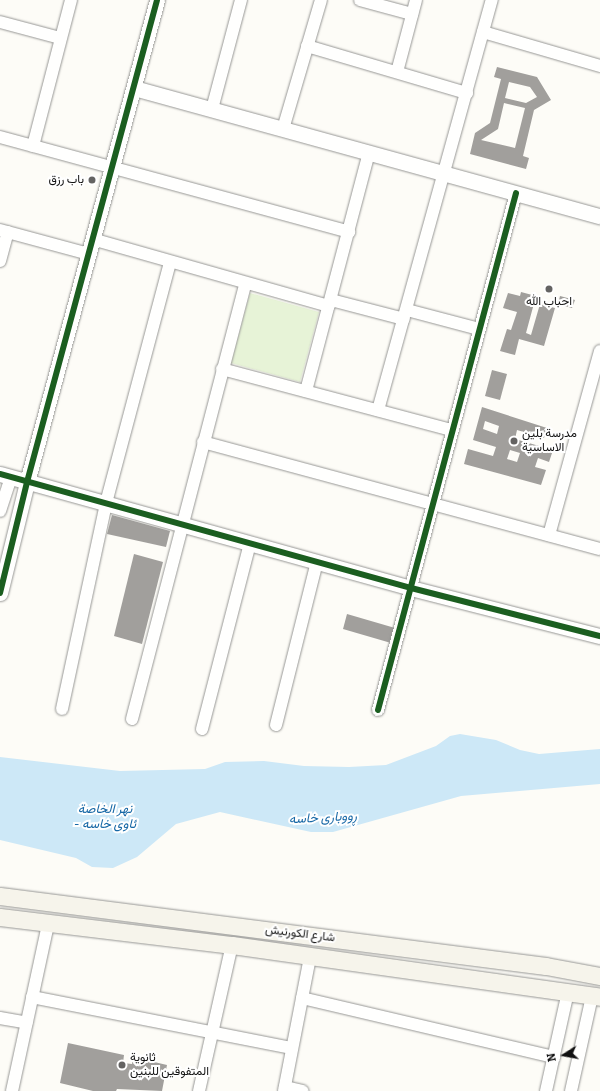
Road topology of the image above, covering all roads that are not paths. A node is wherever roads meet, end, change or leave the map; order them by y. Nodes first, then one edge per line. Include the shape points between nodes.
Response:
1 (71, 0) edge
2 (157, 0) edge
3 (241, 0) edge
4 (321, 0) edge
5 (360, 0) edge
6 (416, 0) edge
7 (492, 0) edge
8 (412, 14) junction
9 (0, 22) edge
10 (483, 32) junction
11 (60, 38) junction
12 (307, 46) junction
13 (600, 66) edge
14 (397, 72) junction
15 (134, 88) junction
16 (467, 93) junction
17 (212, 109) junction
18 (283, 129) junction
19 (0, 137) edge
20 (33, 146) junction
21 (369, 152) junction
22 (112, 167) junction
23 (445, 173) junction
24 (516, 193) junction
25 (600, 216) edge
26 (4, 231) edge
27 (349, 232) junction
28 (92, 239) junction
29 (89, 254) junction
30 (0, 261) edge
31 (170, 263) junction
32 (245, 284) junction
33 (330, 303) junction
34 (405, 315) junction
35 (480, 329) junction
36 (600, 350) edge
37 (222, 369) junction
38 (306, 391) junction
39 (378, 410) junction
40 (452, 430) junction
41 (203, 442) junction
42 (6, 476) edge
43 (27, 482) junction
44 (106, 503) junction
45 (433, 504) junction
46 (0, 511) edge
47 (182, 524) junction
48 (549, 535) junction
49 (250, 544) junction
50 (600, 549) edge
51 (317, 562) junction
52 (411, 588) junction
53 (0, 593) edge
54 (600, 636) edge
55 (62, 709) dead end
56 (378, 710) dead end
57 (132, 719) dead end
58 (276, 725) dead end
59 (202, 729) dead end
60 (0, 896) edge
61 (0, 917) edge
62 (48, 924) junction
63 (232, 945) junction
64 (418, 950) junction
65 (310, 957) junction
66 (416, 972) junction
67 (600, 976) edge
68 (568, 992) junction
69 (32, 997) junction
70 (596, 997) edge
71 (302, 998) junction
72 (0, 1018) edge
73 (27, 1024) junction
74 (212, 1034) junction
75 (292, 1048) junction
76 (554, 1057) junction
77 (284, 1089) edge
78 (574, 1090) edge
79 (12, 1091) edge
80 (199, 1091) edge
81 (303, 1091) edge
82 (546, 1091) edge

1 - 11 street
2 - 15 street
3 - 17 street
4 - 12 street
5 - 8 street
6 - 8 street
7 - 10 street
8 - 14 street
9 - 11 street
10 - 13 street
10 - 16 street
11 - 20 street
12 - 14 street
12 - 18 street
14 - 16 street
15 - 17 street
15 - 22 street
16 - 23 street
17 - 18 street
18 - 21 street
19 - 20 street
20 - 22 street
21 - 23 street
21 - 27 street
22 - 27 street
22 - 28 street
23 - 24 street
23 - 34 street
24 - 25 street
24 - 35 street
26 - 29 street
26 - 30 street
27 - 33 street
28 - 29 street
28 - 31 street
29 - 43 street
31 - 32 street
31 - 44 street
32 - 33 street
32 - 37 street
33 - 34 street
33 - 38 street
34 - 35 street
34 - 39 street
35 - 40 street
36 - 48 street
37 - 38 street
37 - 41 street
38 - 39 street
39 - 40 street
40 - 45 street
41 - 45 street
41 - 47 street
42 - 43 street
42 - 46 street
43 - 44 street
43 - 53 street
44 - 47 street
44 - 55 street
45 - 48 street
45 - 52 street
47 - 49 street
47 - 57 street
48 - 50 street
49 - 51 street
49 - 59 street
51 - 52 street
51 - 58 street
52 - 54 street
52 - 56 street
60 - 64 main road, شارع الكورنيش
61 - 62 main road, شارع الكورنيش
62 - 63 main road, شارع الكورنيش
62 - 69 street
63 - 65 main road, شارع الكورنيش
63 - 74 street
64 - 66 main road
64 - 67 main road, شارع الكورنيش
65 - 66 main road, شارع الكورنيش
65 - 71 street
66 - 68 main road, شارع الكورنيش
68 - 70 main road, شارع الكورنيش
68 - 76 street
69 - 73 street
69 - 74 street
70 - 78 street
71 - 75 street
71 - 76 street
72 - 73 street
73 - 79 street
74 - 75 street
74 - 80 street
75 - 77 street
76 - 82 street
77 - 81 street

